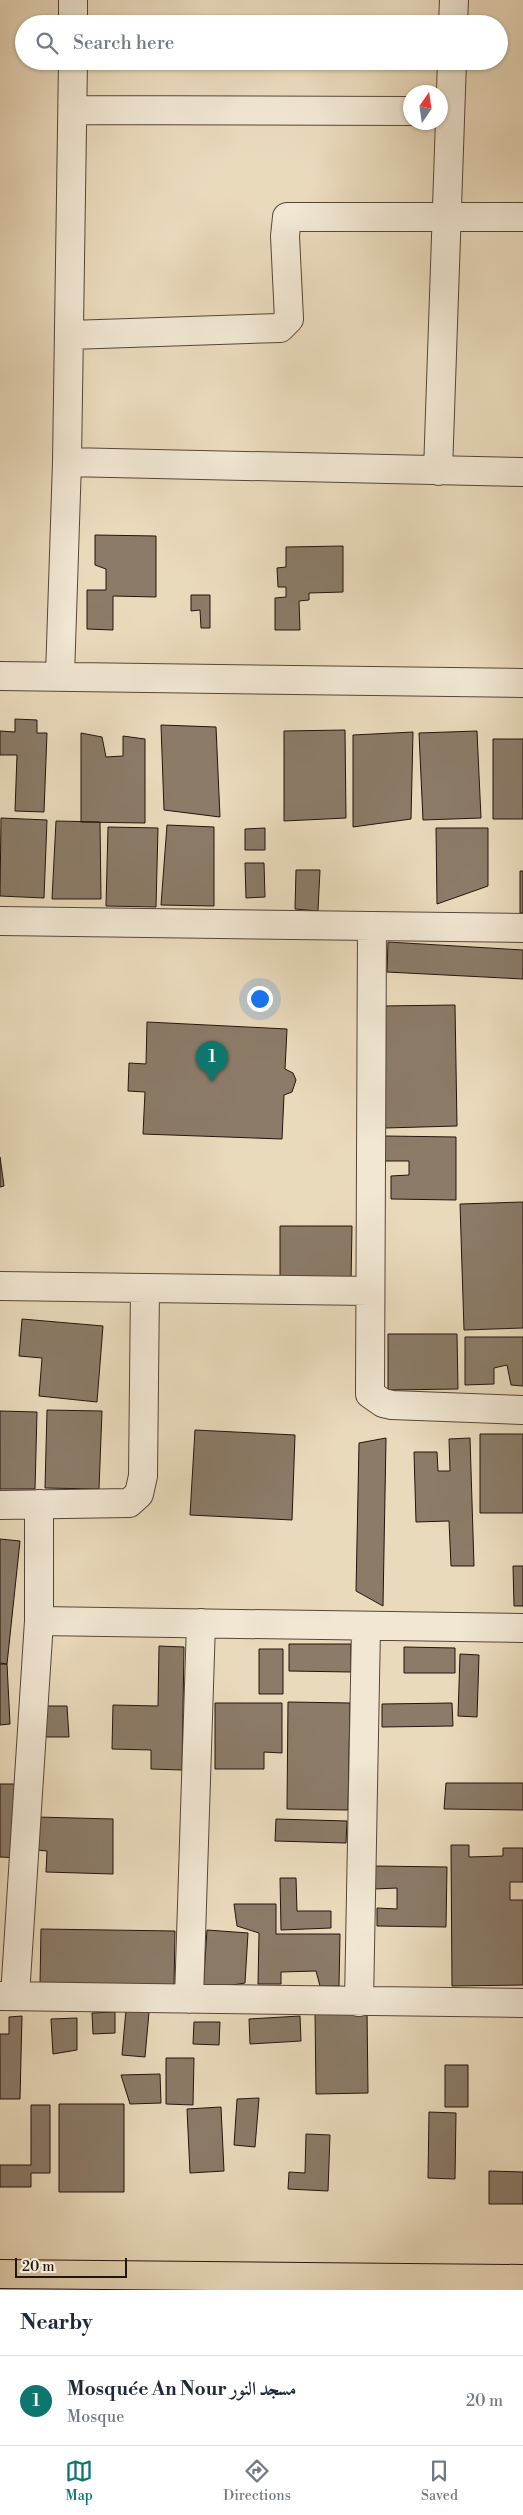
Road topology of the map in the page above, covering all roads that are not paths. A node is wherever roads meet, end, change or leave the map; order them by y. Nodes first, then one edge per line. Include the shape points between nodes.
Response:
1 (73, 0) edge
2 (454, 0) edge
3 (73, 15) edge
4 (453, 15) edge
5 (73, 70) edge
6 (451, 70) edge
7 (448, 90) edge
8 (73, 110) junction
9 (403, 111) edge
10 (445, 130) edge
11 (446, 216) junction
12 (523, 217) edge
13 (70, 335) junction
14 (67, 462) junction
15 (438, 471) junction
16 (523, 472) edge
17 (0, 676) edge
18 (60, 676) junction
19 (523, 683) edge
20 (0, 921) edge
21 (372, 926) junction
22 (523, 928) edge
23 (0, 1286) edge
24 (145, 1288) junction
25 (370, 1291) junction
26 (523, 1410) edge
27 (39, 1504) junction
28 (0, 1505) edge
29 (39, 1621) junction
30 (201, 1623) junction
31 (366, 1627) junction
32 (523, 1628) edge
33 (7, 1996) edge
34 (189, 1999) junction
35 (359, 2002) junction
36 (523, 2003) edge
37 (0, 2274) edge
38 (523, 2279) edge
39 (34, 2283) edge
40 (400, 2284) edge

1 - 3 street
2 - 4 street
5 - 8 street
6 - 7 street
8 - 9 street
8 - 13 street
10 - 11 street
11 - 12 street
11 - 13 street via 287,217 288,319 280,328
11 - 15 street
13 - 14 street
14 - 15 street
14 - 18 street
15 - 16 street
17 - 18 street
18 - 19 street
20 - 21 street
21 - 22 street
21 - 25 street
23 - 24 street
24 - 25 street
24 - 27 street via 143,1476 139,1494 129,1503
25 - 26 street via 370,1394 392,1404
27 - 28 street
27 - 29 street
29 - 30 street
29 - 33 street
30 - 31 street
30 - 34 street
31 - 32 street
31 - 35 street
33 - 34 street
34 - 35 street
35 - 36 street
37 - 39 main road
38 - 40 main road
39 - 40 main road

